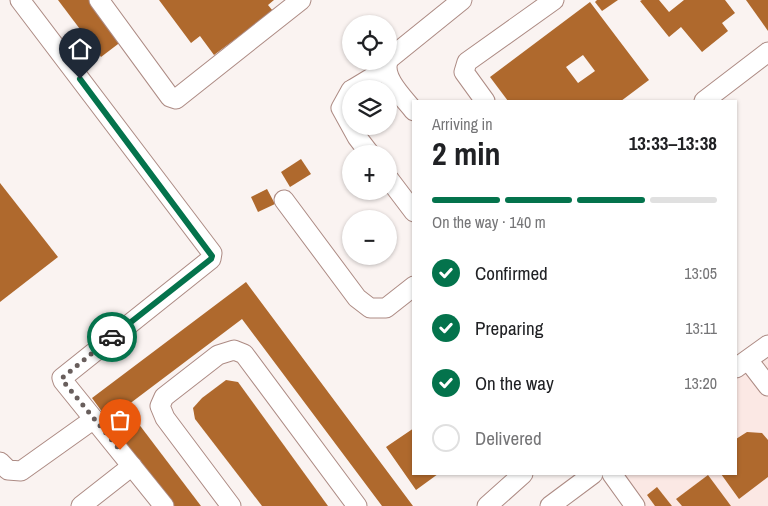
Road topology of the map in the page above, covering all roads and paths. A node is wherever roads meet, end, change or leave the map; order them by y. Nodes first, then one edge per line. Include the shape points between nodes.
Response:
1 (20, 0) edge
2 (99, 0) edge
3 (301, 0) edge
4 (462, 0) edge
5 (554, 0) edge
6 (768, 52) edge
7 (397, 55) edge
8 (378, 70) edge
9 (388, 70) edge
10 (364, 80) edge
11 (484, 100) edge
12 (705, 100) edge
13 (412, 107) edge
14 (397, 190) edge
15 (284, 200) dead end
16 (412, 209) edge
17 (412, 288) edge
18 (768, 345) edge
19 (742, 364) edge
20 (768, 386) edge
21 (94, 419) junction
22 (0, 462) edge
23 (132, 466) junction
24 (522, 475) edge
25 (592, 475) edge
26 (613, 475) edge
27 (81, 506) edge
28 (164, 506) edge
29 (231, 506) edge
30 (356, 506) edge
31 (487, 506) edge
32 (550, 506) edge
33 (636, 506) edge

1 - 21 street via 212,256 63,375 63,381
2 - 3 street via 170,97 176,99
4 - 7 street
5 - 11 street via 467,62 464,72
6 - 12 street
8 - 10 street
9 - 13 street via 389,77
14 - 16 street
15 - 17 street via 357,298 370,308 386,308
18 - 19 street
19 - 20 street
21 - 22 street via 21,471 8,470
21 - 23 street
23 - 27 street
23 - 28 street
24 - 31 street
25 - 32 street
26 - 33 street
29 - 30 street via 164,418 160,406 164,397 218,356 234,350 244,354

